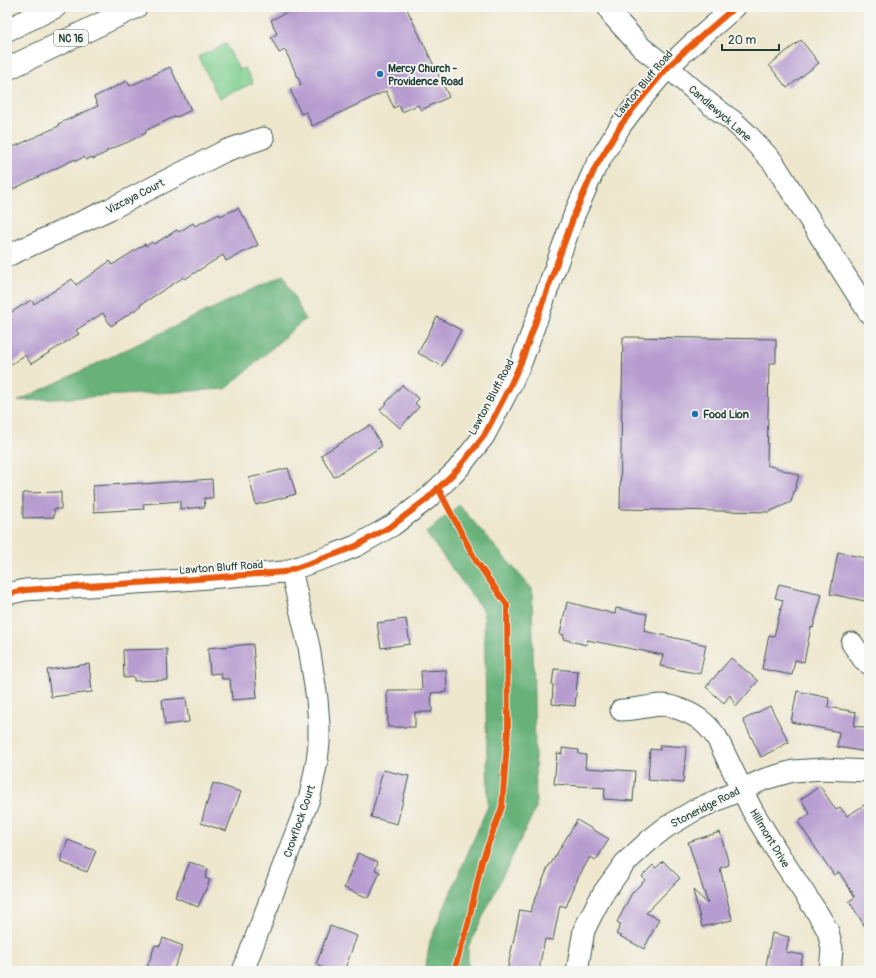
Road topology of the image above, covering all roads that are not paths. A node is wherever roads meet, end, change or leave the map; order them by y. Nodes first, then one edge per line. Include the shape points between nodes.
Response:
1 (55, 7) edge
2 (136, 7) edge
3 (608, 7) edge
4 (735, 7) edge
5 (7, 30) edge
6 (668, 68) junction
7 (7, 69) edge
8 (263, 138) dead end
9 (7, 256) edge
10 (869, 313) edge
11 (291, 570) junction
12 (7, 594) edge
13 (852, 643) dead end
14 (869, 664) edge
15 (621, 710) dead end
16 (869, 771) edge
17 (742, 788) junction
18 (243, 971) edge
19 (577, 971) edge
20 (830, 971) edge

1 - 5 main road
2 - 7 main road, NC 16
3 - 6 street, Candlewyck Lane via 642,48
4 - 6 street, Lawton Bluff Road
6 - 10 street, Candlewyck Lane via 733,121 773,162
6 - 11 street, Lawton Bluff Road via 621,125 595,168 575,212 522,360 484,436 457,470 427,499 393,525 356,546
8 - 9 street, Vizcaya Court via 225,151 110,209
11 - 12 street, Lawton Bluff Road via 25,590
11 - 18 street, Crowflock Court via 310,647 319,725 317,761 310,796
13 - 14 street
15 - 17 street, Hillmont Drive via 662,705 689,712 697,717 712,730
16 - 17 street, Stoneridge Road via 793,771
17 - 19 street, Stoneridge Road via 664,828 625,863 604,892 584,930
17 - 20 street, Hillmont Drive via 752,810 828,931 832,950

